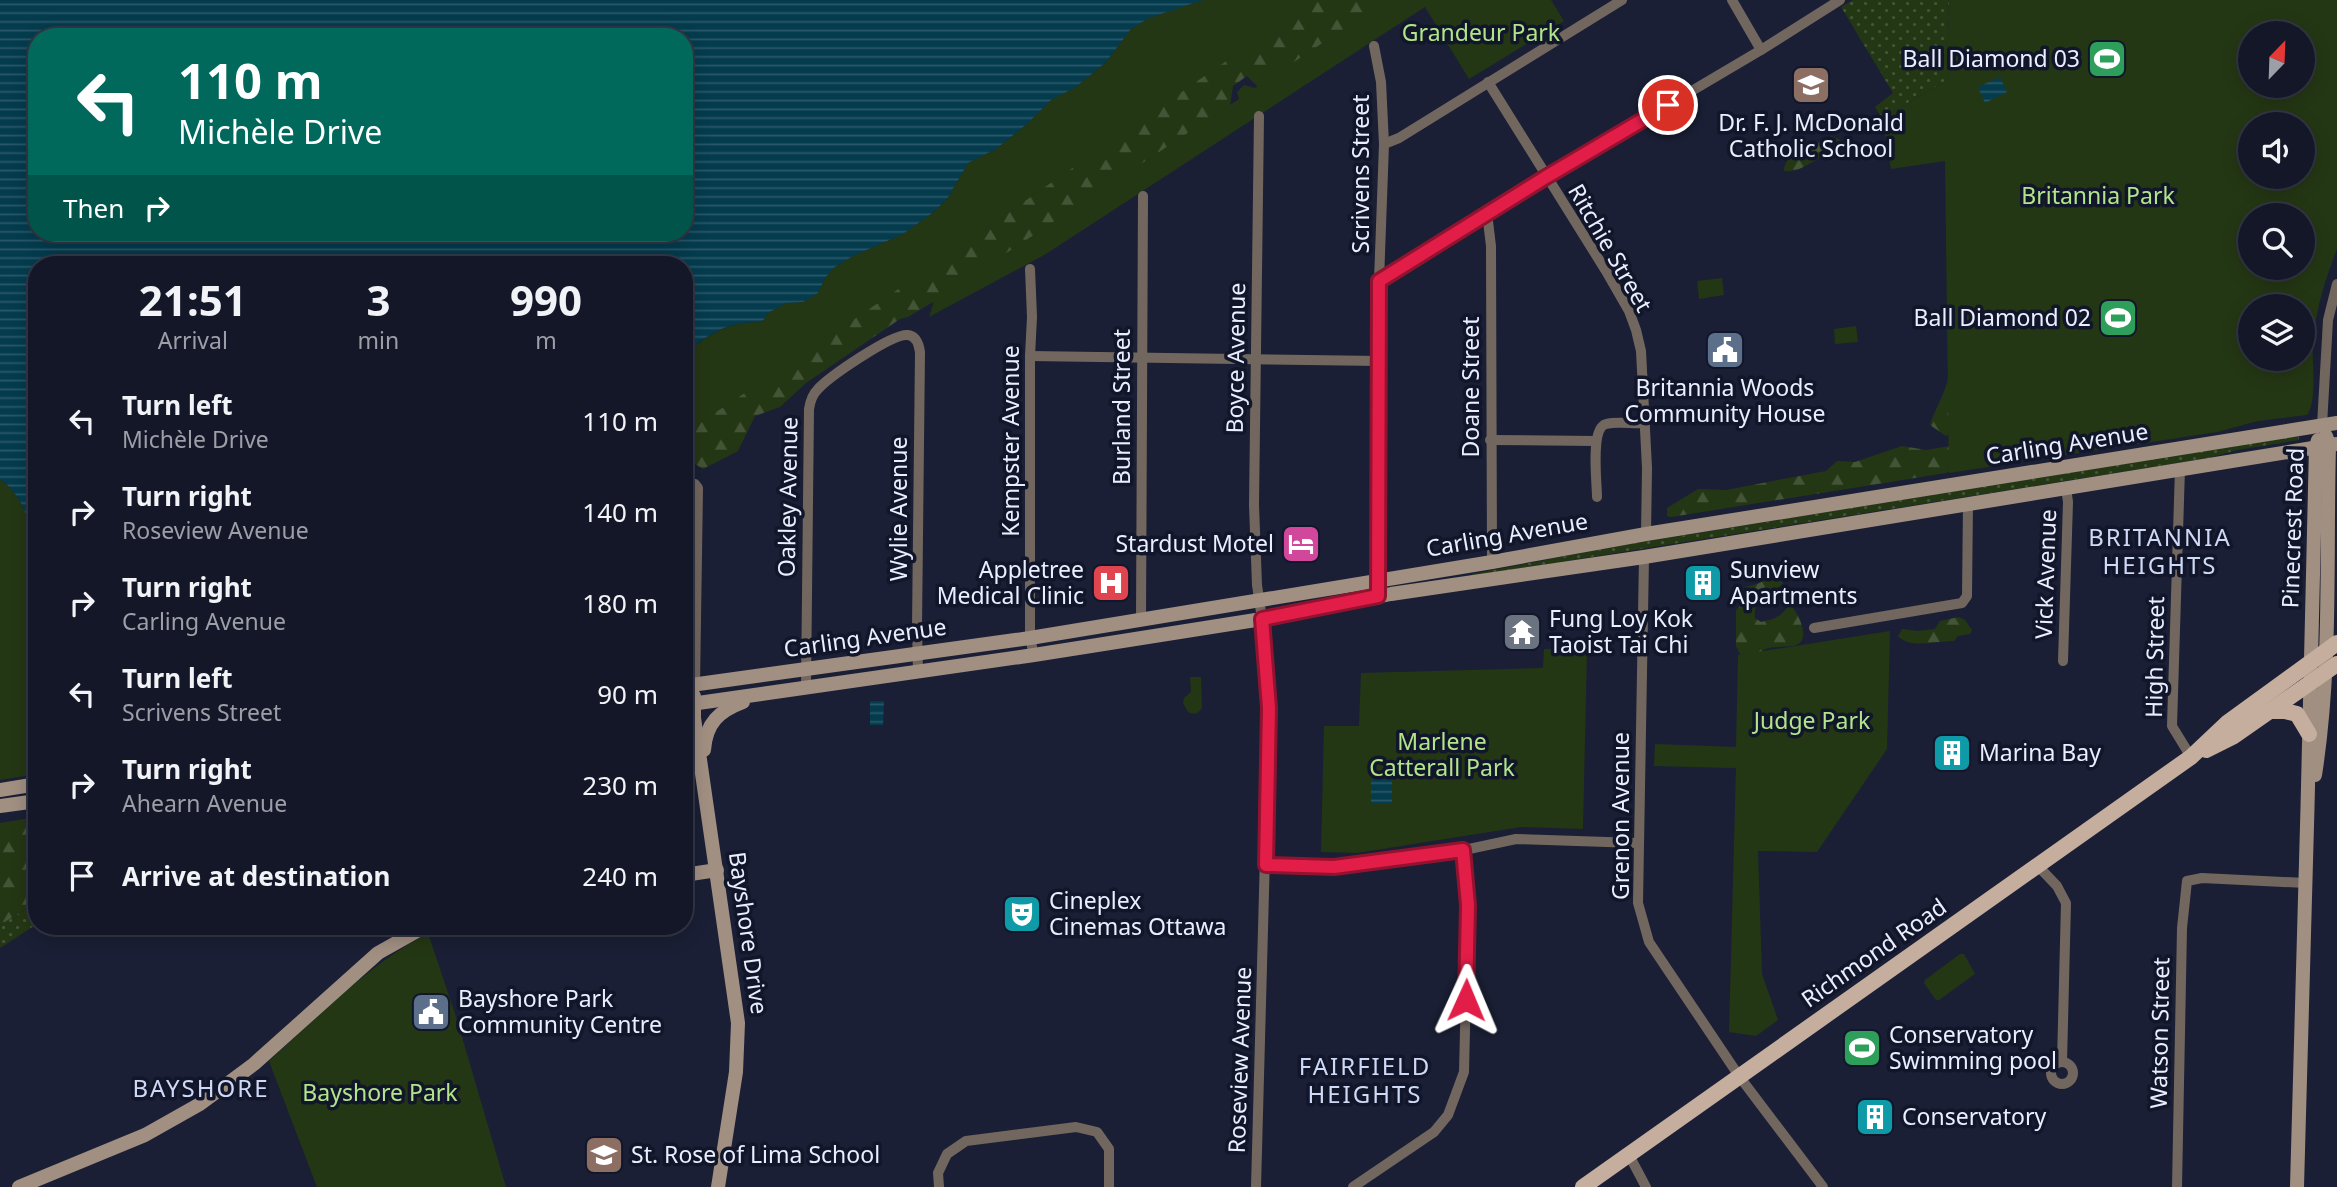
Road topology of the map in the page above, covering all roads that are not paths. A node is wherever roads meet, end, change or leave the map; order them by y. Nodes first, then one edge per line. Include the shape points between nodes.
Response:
1 (1622, 0) edge
2 (1731, 0) edge
3 (1840, 0) edge
4 (1374, 46) dead end
5 (1761, 50) junction
6 (1488, 82) junction
7 (1259, 116) dead end
8 (1384, 144) junction
9 (1546, 177) junction
10 (1143, 196) dead end
11 (1487, 213) junction
12 (1030, 269) dead end
13 (1379, 281) junction
14 (2337, 284) edge
15 (919, 344) joint
16 (1030, 356) junction
17 (1142, 357) junction
18 (1255, 361) junction
19 (1380, 361) junction
20 (1645, 424) junction
21 (2330, 424) edge
22 (1490, 440) junction
23 (1596, 441) junction
24 (2327, 445) edge
25 (2180, 468) junction
26 (693, 485) edge
27 (2066, 488) junction
28 (1597, 498) dead end
29 (1968, 504) junction
30 (1646, 534) junction
31 (1644, 557) junction
32 (1492, 562) junction
33 (1377, 580) junction
34 (1378, 596) junction
35 (1259, 600) junction
36 (693, 613) edge
37 (1142, 619) junction
38 (1262, 619) junction
39 (1814, 628) dead end
40 (1031, 638) junction
41 (918, 653) junction
42 (1034, 655) junction
43 (2063, 661) dead end
44 (2325, 662) edge
45 (805, 670) junction
46 (918, 673) junction
47 (693, 685) edge
48 (806, 687) junction
49 (770, 692) junction
50 (693, 704) edge
51 (2270, 711) junction
52 (693, 726) edge
53 (2309, 734) junction
54 (2191, 757) junction
55 (704, 783) junction
56 (28, 785) edge
57 (0, 790) edge
58 (28, 802) edge
59 (0, 806) edge
60 (2309, 819) junction
61 (1637, 843) junction
62 (1463, 850) junction
63 (1266, 865) junction
64 (2037, 865) junction
65 (717, 870) junction
66 (693, 874) edge
67 (2305, 883) junction
68 (410, 935) edge
69 (2062, 1062) dead end
70 (1739, 1076) junction
71 (1629, 1155) junction
72 (1817, 1185) edge
73 (19, 1187) edge
74 (718, 1187) edge
75 (939, 1187) edge
76 (1109, 1187) edge
77 (1256, 1187) edge
78 (1353, 1187) edge
79 (1583, 1187) edge
80 (1646, 1187) edge
81 (2177, 1187) edge
82 (2298, 1187) edge

1 - 6 street
2 - 5 street
3 - 5 street
4 - 8 street, Scrivens Street
5 - 9 street
6 - 8 street
6 - 9 street, Ritchie Street
7 - 18 street, Boyce Avenue
8 - 13 street, Scrivens Street
9 - 11 street
9 - 20 street, Ritchie Street via 1633,321 1641,351
10 - 17 street, Burland Street
11 - 13 street
11 - 22 street, Doane Street
12 - 16 street, Kempster Avenue
13 - 19 street, Scrivens Street
14 - 21 street via 2328,320
15 - 41 street, Wylie Avenue
15 - 45 street, Oakley Avenue via 906,334 887,341 825,382 811,400
16 - 17 street
16 - 40 street, Kempster Avenue
17 - 18 street
17 - 37 street, Burland Street
18 - 19 street
18 - 35 street, Boyce Avenue
19 - 33 street, Scrivens Street
20 - 23 street via 1604,424
20 - 30 street, Ritchie Street
21 - 24 main road, Pinecrest Road
21 - 30 main road, Carling Avenue
22 - 23 street
22 - 32 street, Doane Street
23 - 28 street
24 - 25 main road, Carling Avenue
24 - 44 main road, Pinecrest Road
25 - 27 main road, Carling Avenue
25 - 54 street, High Street via 2172,726
26 - 36 street via 698,494
27 - 29 main road, Carling Avenue
27 - 43 street, Vick Avenue
29 - 31 main road, Carling Avenue
29 - 39 street via 1967,596 1962,603
30 - 32 main road, Carling Avenue
31 - 34 main road, Carling Avenue
31 - 61 street, Grenon Avenue
32 - 33 main road, Carling Avenue
33 - 34 street, Scrivens Street
33 - 35 main road, Carling Avenue
34 - 38 main road, Carling Avenue
35 - 37 main road, Carling Avenue
35 - 38 street, Roseview Avenue
37 - 40 main road, Carling Avenue
38 - 42 main road, Carling Avenue
38 - 63 street, Roseview Avenue via 1269,708
40 - 41 main road, Carling Avenue
40 - 42 street, Kempster Avenue
41 - 45 main road, Carling Avenue
41 - 46 street, Wylie Avenue
42 - 46 main road, Carling Avenue
44 - 51 main road, Richmond Road
44 - 53 main road, Pinecrest Road
44 - 54 main road, Richmond Road via 2227,723
44 - 60 main road, Pinecrest Road
45 - 47 main road, Carling Avenue
45 - 48 street, Oakley Avenue
46 - 48 main road, Carling Avenue
48 - 49 main road, Carling Avenue
49 - 50 main road, Carling Avenue
49 - 55 main road via 732,706 713,720 704,747
51 - 53 main road via 2297,714
51 - 54 main road, Richmond Road
52 - 55 main road, Bayshore Drive
53 - 60 main road, Pinecrest Road
54 - 64 main road, Richmond Road
55 - 65 main road, Bayshore Drive
56 - 57 main road
58 - 59 main road
60 - 67 main road, Pinecrest Road
61 - 62 street via 1516,839
61 - 70 street, Grenon Avenue via 1638,903 1649,942
62 - 63 street via 1334,867
62 - 78 street via 1468,905 1464,1072 1448,1115 1434,1132
63 - 77 street, Roseview Avenue
64 - 69 street via 2066,903
64 - 70 main road, Richmond Road
65 - 66 main road
65 - 74 main road, Bayshore Drive via 738,1039
67 - 81 street, Watson Street via 2187,881
67 - 82 main road, Pinecrest Road
68 - 73 main road via 378,953 254,1064 200,1104 145,1135
70 - 71 main road, Richmond Road
70 - 72 street, Grenon Avenue
71 - 79 main road, Richmond Road
71 - 80 street
75 - 76 street via 938,1173 947,1154 966,1141 1076,1127 1097,1132 1109,1149

